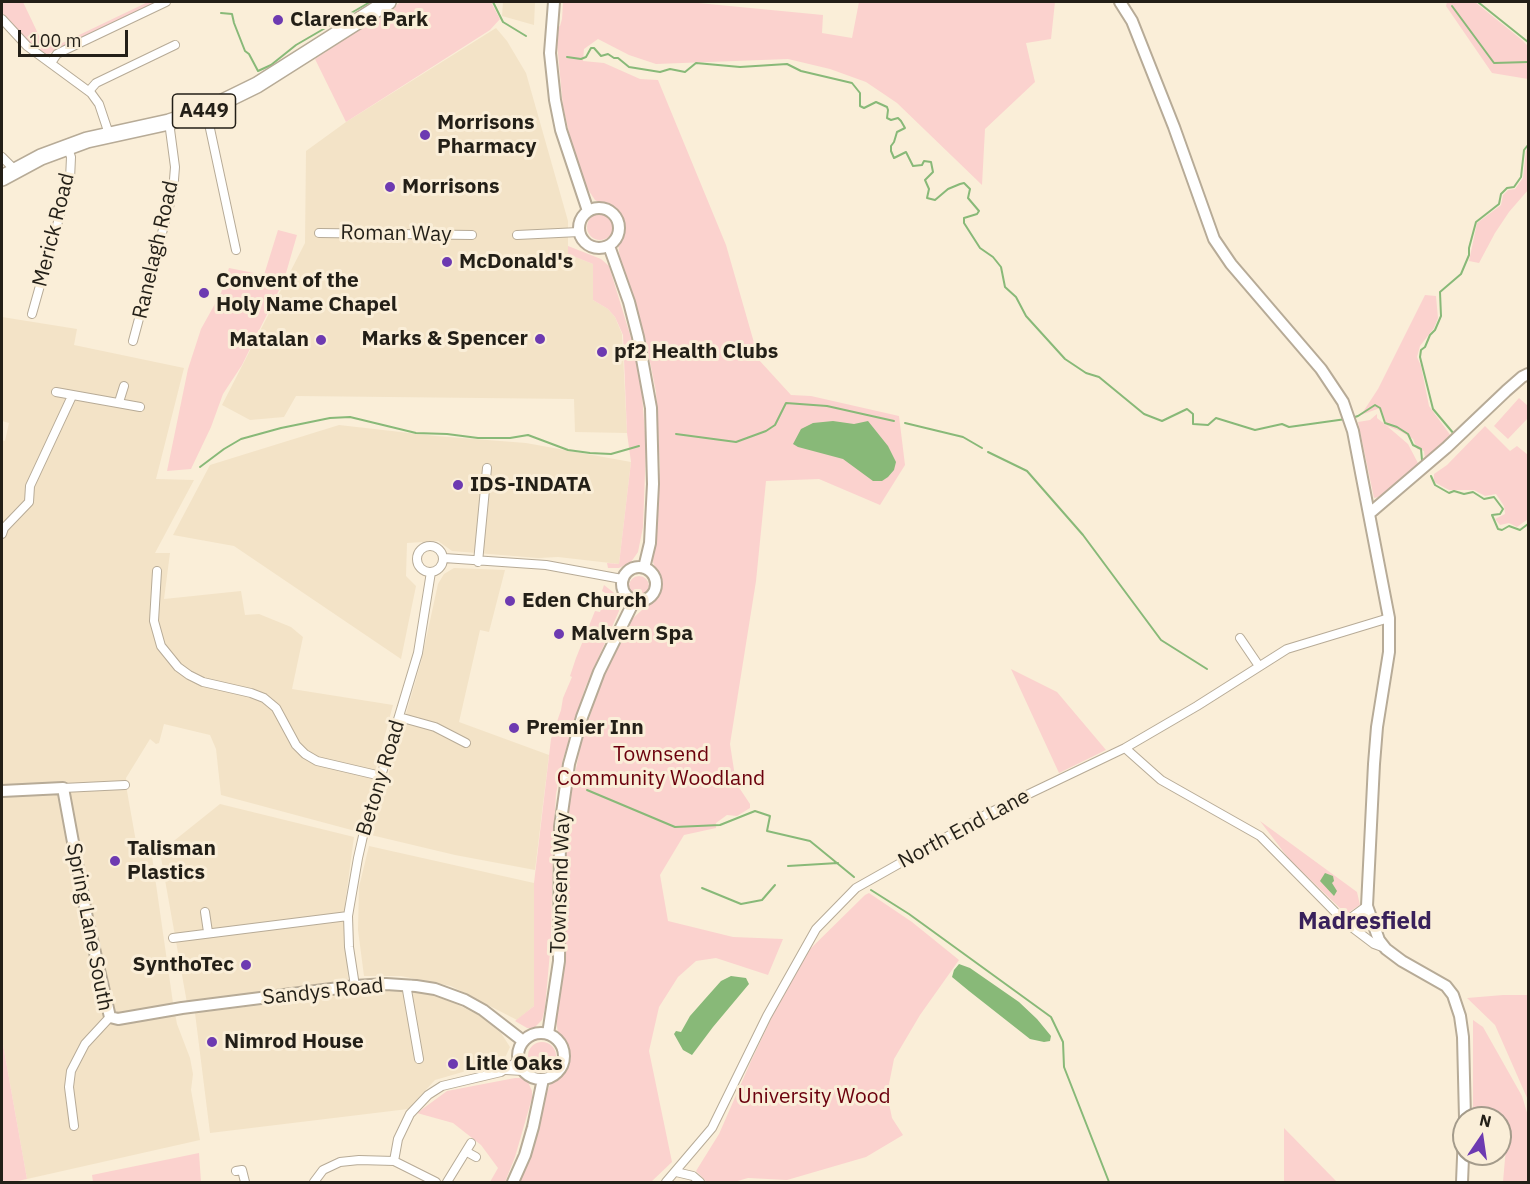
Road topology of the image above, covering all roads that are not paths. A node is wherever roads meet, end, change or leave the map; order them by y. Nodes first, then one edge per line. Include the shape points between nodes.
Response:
1 (166, 2) edge
2 (388, 2) edge
3 (554, 2) edge
4 (1120, 2) edge
5 (2, 19) edge
6 (175, 45) dead end
7 (51, 63) junction
8 (89, 91) junction
9 (206, 110) junction
10 (169, 122) junction
11 (110, 134) junction
12 (67, 146) junction
13 (2, 158) edge
14 (15, 170) junction
15 (2, 178) edge
16 (588, 211) junction
17 (579, 232) junction
18 (319, 233) dead end
19 (472, 235) dead end
20 (517, 236) dead end
21 (609, 246) junction
22 (236, 250) dead end
23 (32, 314) dead end
24 (133, 341) dead end
25 (1528, 374) edge
26 (124, 386) dead end
27 (56, 392) dead end
28 (72, 396) junction
29 (119, 402) junction
30 (140, 406) dead end
31 (487, 468) dead end
32 (1370, 513) junction
33 (2, 529) edge
34 (444, 558) junction
35 (478, 562) junction
36 (644, 568) junction
37 (157, 571) dead end
38 (431, 572) junction
39 (622, 579) junction
40 (634, 600) junction
41 (1389, 618) junction
42 (1240, 638) dead end
43 (1259, 666) junction
44 (399, 717) junction
45 (466, 743) dead end
46 (1125, 748) junction
47 (381, 776) junction
48 (124, 785) dead end
49 (63, 788) junction
50 (2, 791) edge
51 (1367, 906) junction
52 (205, 912) dead end
53 (348, 916) junction
54 (1345, 922) junction
55 (208, 932) junction
56 (173, 938) dead end
57 (1386, 949) junction
58 (355, 986) junction
59 (411, 986) junction
60 (110, 1017) junction
61 (548, 1034) junction
62 (523, 1041) junction
63 (419, 1059) dead end
64 (521, 1066) junction
65 (543, 1079) junction
66 (1464, 1106) edge
67 (75, 1126) dead end
68 (471, 1143) dead end
69 (467, 1152) junction
70 (476, 1157) dead end
71 (686, 1160) junction
72 (393, 1161) junction
73 (1463, 1166) edge
74 (242, 1170) dead end
75 (676, 1172) junction
76 (696, 1179) edge
77 (244, 1182) edge
78 (314, 1182) edge
79 (436, 1182) edge
80 (447, 1182) edge
81 (513, 1182) edge
82 (666, 1182) edge
83 (1462, 1182) edge

1 - 7 street via 64,50
2 - 9 highway, A449 via 257,85
3 - 16 street via 550,53 555,100
4 - 32 street via 1174,127 1214,239 1321,369 1343,402
5 - 7 street via 27,46
6 - 8 street via 161,48 96,83
7 - 8 street
8 - 11 street
9 - 10 highway, A449
9 - 22 street
10 - 11 highway, A449
10 - 24 street, Ranelagh Road via 175,167 173,192
11 - 12 highway, A449
12 - 14 highway, A449
12 - 23 street, Merick Road via 70,179
13 - 14 street
14 - 15 highway, A449
16 - 17 street via 581,219
16 - 21 street via 605,209 615,216 618,235
17 - 20 street
17 - 21 street via 592,247
18 - 19 street, Roman Way
21 - 36 street via 638,337 651,408 653,484 650,543
25 - 32 street
26 - 29 street
27 - 28 street
28 - 29 street
28 - 33 street via 30,486 28,502
29 - 30 street
31 - 35 street
32 - 41 street
34 - 35 street
34 - 38 street via 438,570
34 - 38 street via 434,546 420,551 420,568
35 - 39 street via 546,565
36 - 39 street via 630,570
36 - 40 street via 655,578 654,593 648,599
37 - 47 street via 154,621 161,646 178,667 203,682 264,698 276,708 296,745 317,761
38 - 44 street, Betony Road via 418,653
39 - 40 street via 624,593
40 - 61 street, Townsend Way via 599,672 569,764 560,826 559,961
41 - 43 street, North End Lane via 1287,649
41 - 51 street via 1389,652 1374,764
42 - 43 street
43 - 46 street, North End Lane
44 - 45 street via 435,727
44 - 47 street, Betony Road
46 - 54 street via 1161,780 1260,836
46 - 71 street, North End Lane via 989,813 856,888 816,929 767,1016 712,1128
47 - 53 street, Betony Road via 363,836
48 - 49 street
49 - 50 street
49 - 60 street, Spring Lane South
51 - 54 street
51 - 57 street
52 - 55 street
53 - 55 street
53 - 58 street, Betony Road
54 - 57 street
55 - 56 street
57 - 66 street via 1446,986 1453,995 1463,1037
58 - 59 street, Sandys Road
58 - 60 street, Sandys Road
59 - 62 street, Sandys Road via 435,989 465,1000
59 - 63 street via 406,990
60 - 67 street, Spring Lane South via 85,1044 71,1071 69,1087
61 - 62 street via 530,1035
61 - 65 street via 560,1044 563,1059 557,1072
62 - 64 street via 518,1050
64 - 65 street via 532,1077
64 - 72 street via 442,1086 428,1095 410,1114
65 - 81 street via 525,1155
68 - 69 street
69 - 70 street
69 - 80 street
71 - 75 street, North End Lane
71 - 76 street
72 - 78 street via 340,1162 323,1170
72 - 79 street
73 - 83 street
74 - 77 street
75 - 76 street
75 - 82 street, North End Lane

